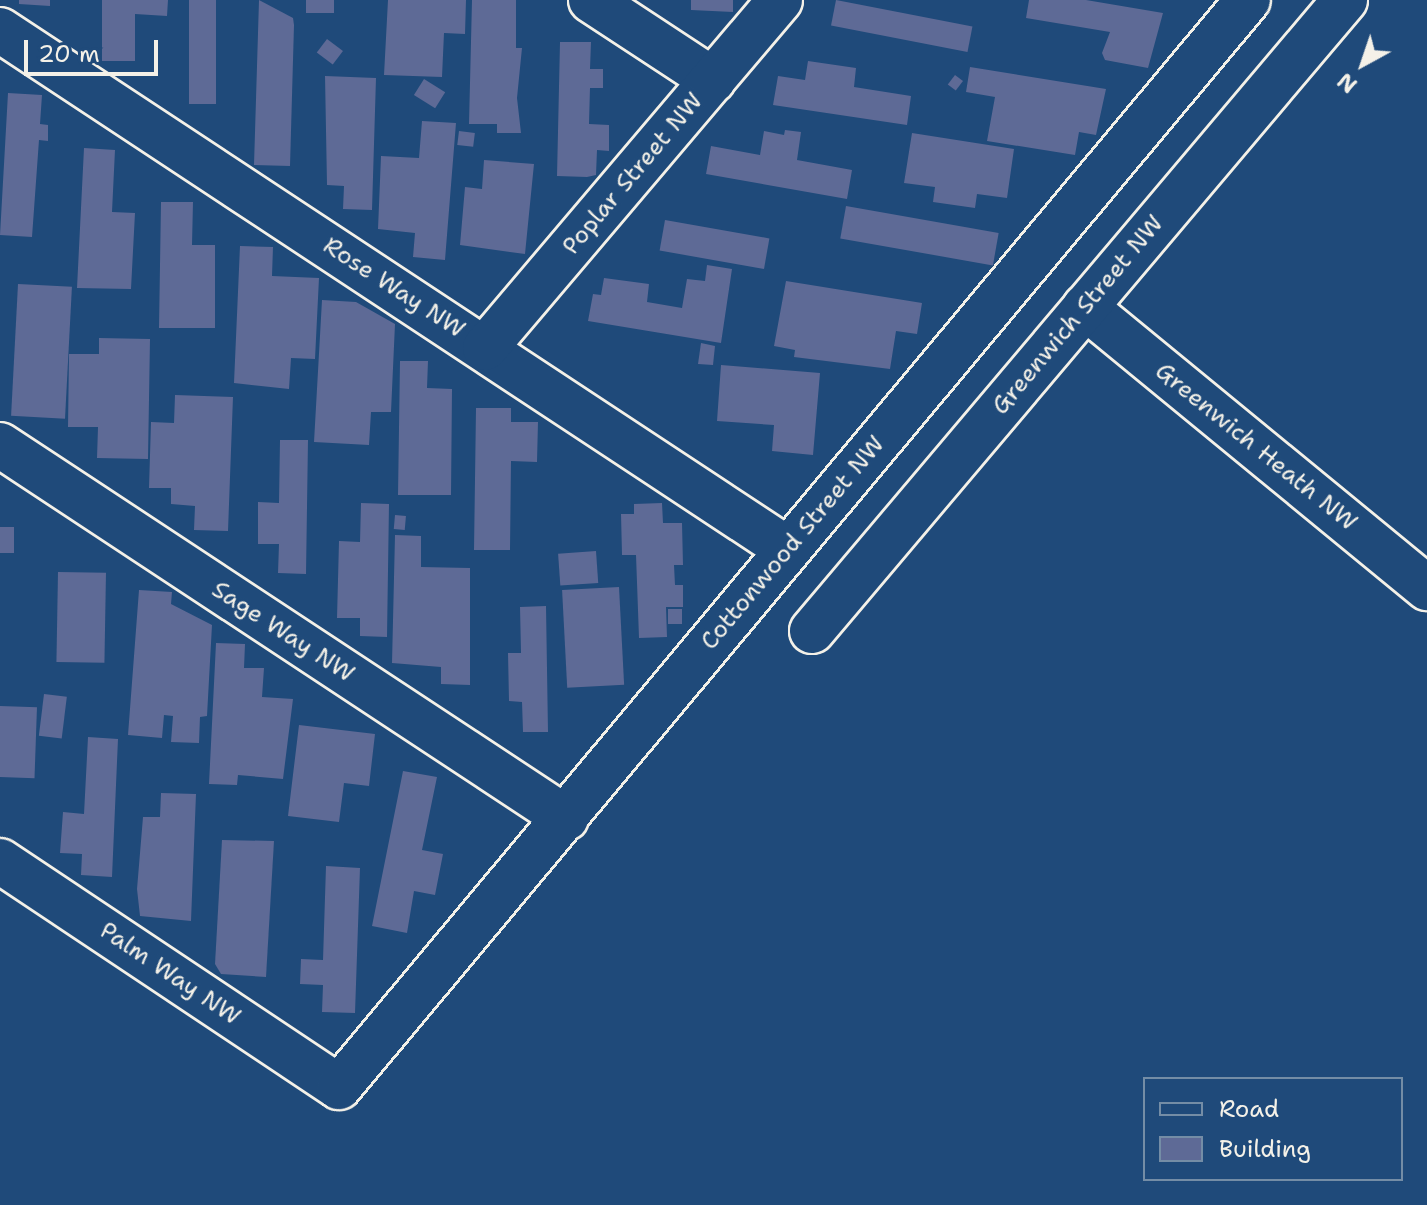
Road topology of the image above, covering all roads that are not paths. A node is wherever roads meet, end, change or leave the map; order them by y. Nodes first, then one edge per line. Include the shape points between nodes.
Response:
1 (591, 0) edge
2 (780, 0) edge
3 (1248, 0) edge
4 (1345, 0) edge
5 (0, 30) edge
6 (713, 80) junction
7 (1085, 307) junction
8 (485, 348) junction
9 (0, 445) edge
10 (787, 549) junction
11 (1427, 588) edge
12 (812, 631) dead end
13 (566, 818) junction
14 (0, 861) edge
15 (339, 1087) joint

1 - 6 street
2 - 6 street, Poplar Street NW
3 - 10 street, Cottonwood Street NW
4 - 7 street, Greenwich Street NW
5 - 8 street, Rose Way NW
6 - 8 street, Poplar Street NW
7 - 11 street, Greenwich Heath NW
7 - 12 street, Greenwich Street NW
8 - 10 street, Rose Way NW
9 - 13 street, Sage Way NW
10 - 13 street, Cottonwood Street NW
13 - 15 street, Cottonwood Street NW
14 - 15 street, Palm Way NW

